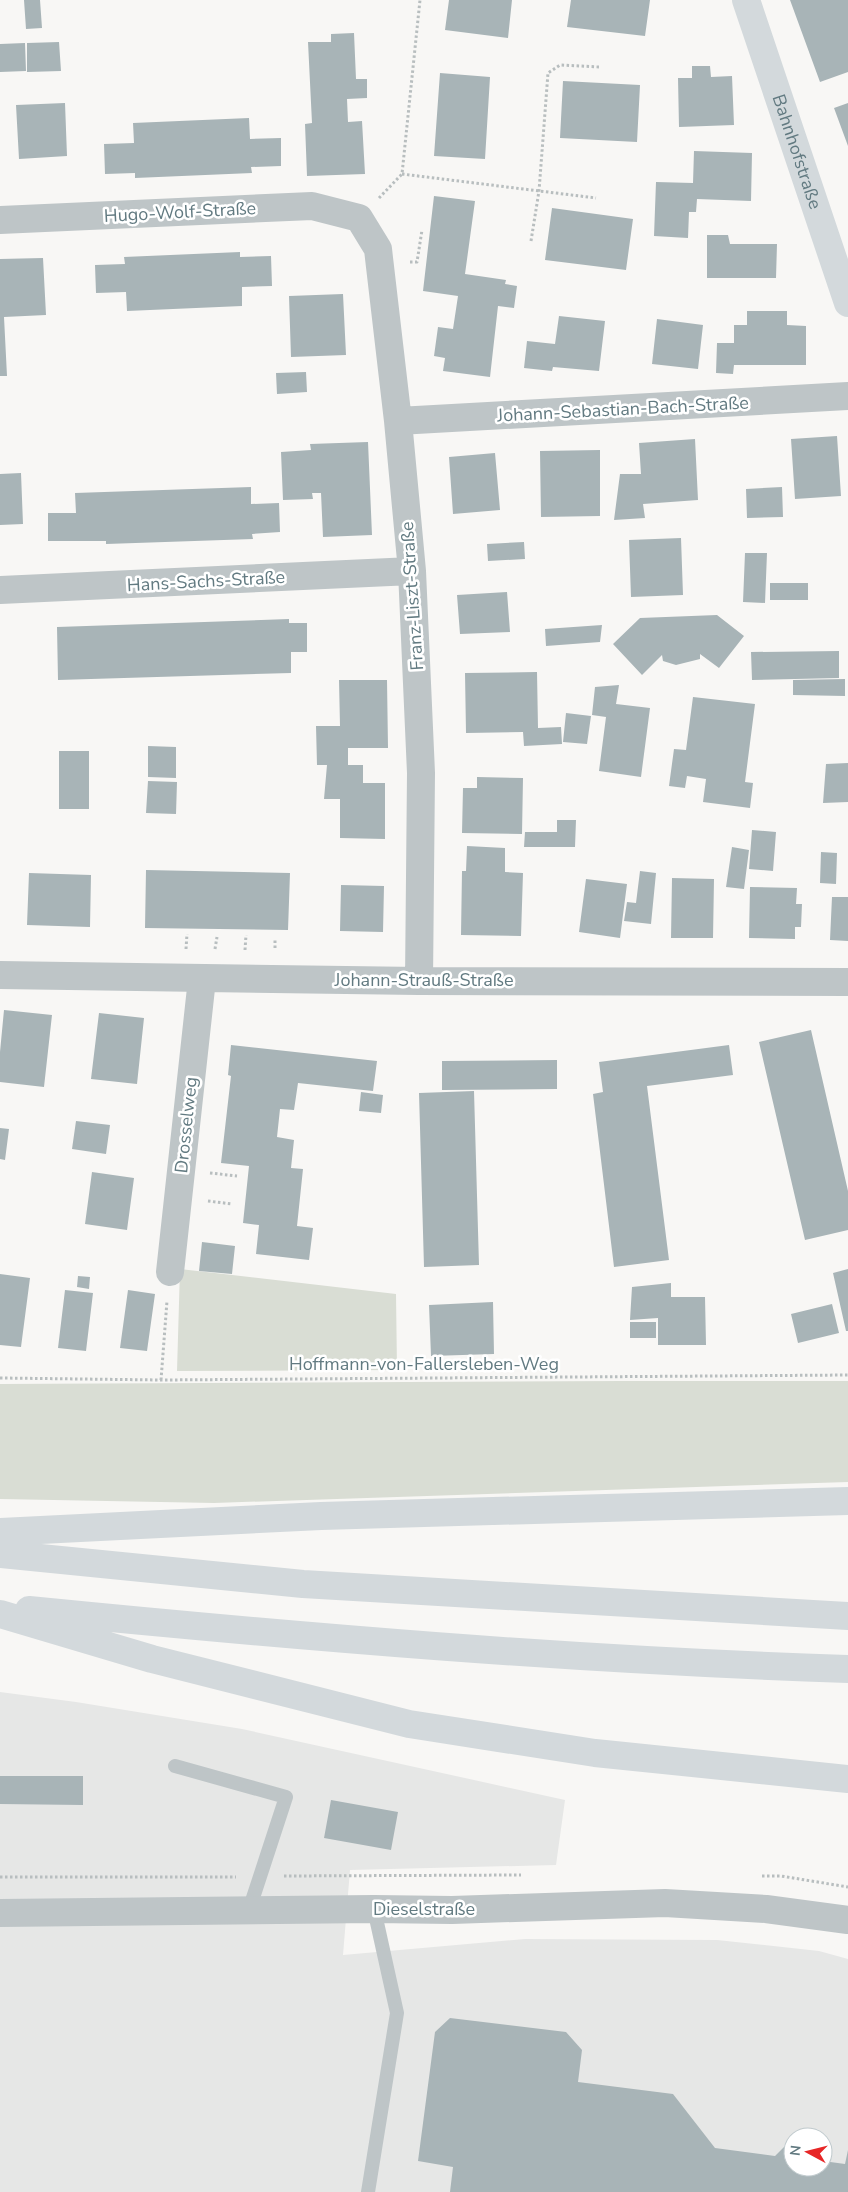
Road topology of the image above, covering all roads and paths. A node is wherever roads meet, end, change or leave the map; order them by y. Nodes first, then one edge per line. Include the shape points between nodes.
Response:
1 (420, 0) edge
2 (746, 0) edge
3 (598, 67) dead end
4 (539, 191) junction
5 (596, 198) dead end
6 (359, 218) joint
7 (0, 220) edge
8 (531, 241) dead end
9 (848, 303) edge
10 (848, 396) edge
11 (398, 421) junction
12 (412, 571) junction
13 (0, 590) edge
14 (0, 975) edge
15 (202, 979) junction
16 (419, 981) junction
17 (848, 982) edge
18 (170, 1272) joint
19 (848, 1376) edge
20 (0, 1378) edge
21 (161, 1380) junction
22 (848, 1501) edge
23 (0, 1532) edge
24 (0, 1554) edge
25 (0, 1607) edge
26 (0, 1614) edge
27 (848, 1616) edge
28 (848, 1669) edge
29 (175, 1766) dead end
30 (848, 1779) edge
31 (523, 1875) dead end
32 (260, 1876) junction
33 (761, 1876) dead end
34 (0, 1877) edge
35 (848, 1886) edge
36 (374, 1909) junction
37 (249, 1910) junction
38 (0, 1913) edge
39 (848, 1920) edge
40 (368, 2192) edge

1 - 4 path via 402,174
2 - 9 main road, Bahnhofstraße
3 - 4 path via 560,65 548,73
4 - 5 path
4 - 8 path
6 - 7 street, Hugo-Wolf-Straße via 312,206
6 - 11 street, Franz-Liszt-Straße via 378,249
10 - 11 street, Johann-Sebastian-Bach-Straße
11 - 12 street, Franz-Liszt-Straße
12 - 13 street, Hans-Sachs-Straße
12 - 16 street, Franz-Liszt-Straße via 421,773
14 - 15 street, Johann-Strauß-Straße
15 - 16 street, Johann-Strauß-Straße
15 - 18 street, Drosselweg
16 - 17 street, Johann-Strauß-Straße
18 - 21 path
19 - 21 path, Hoffmann-von-Fallersleben-Weg
20 - 21 path, Hoffmann-von-Fallersleben-Weg
22 - 23 main road via 321,1516
24 - 27 main road via 313,1585
25 - 28 main road via 311,1636
26 - 30 main road via 152,1659 409,1724 595,1753
29 - 32 lane via 286,1797
31 - 32 path
32 - 34 path
32 - 37 lane
33 - 35 path
36 - 37 street, Dieselstraße
36 - 39 street, Dieselstraße via 452,1910 665,1903 766,1909
36 - 40 lane via 397,2013
37 - 38 street, Dieselstraße

